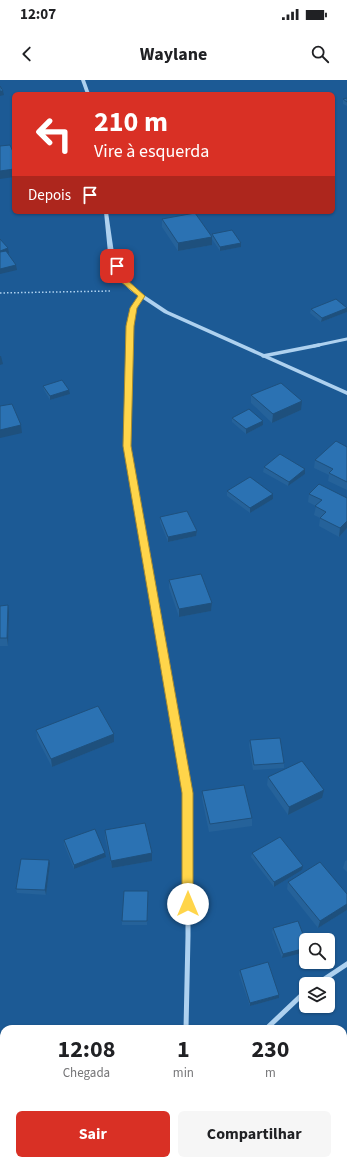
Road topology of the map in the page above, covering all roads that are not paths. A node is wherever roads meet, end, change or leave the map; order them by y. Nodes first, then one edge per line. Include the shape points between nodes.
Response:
1 (83, 80) edge
2 (87, 92) edge
3 (106, 214) edge
4 (141, 296) junction
5 (347, 339) edge
6 (262, 356) junction
7 (347, 393) edge
8 (347, 964) edge
9 (328, 977) edge
10 (299, 998) edge
11 (186, 1025) edge
12 (270, 1025) edge

1 - 2 street
3 - 4 street via 111,253 123,280
4 - 6 street via 166,312
4 - 11 street via 133,308 130,326 127,446 188,793
5 - 6 street
6 - 7 street
8 - 9 street
10 - 12 street

